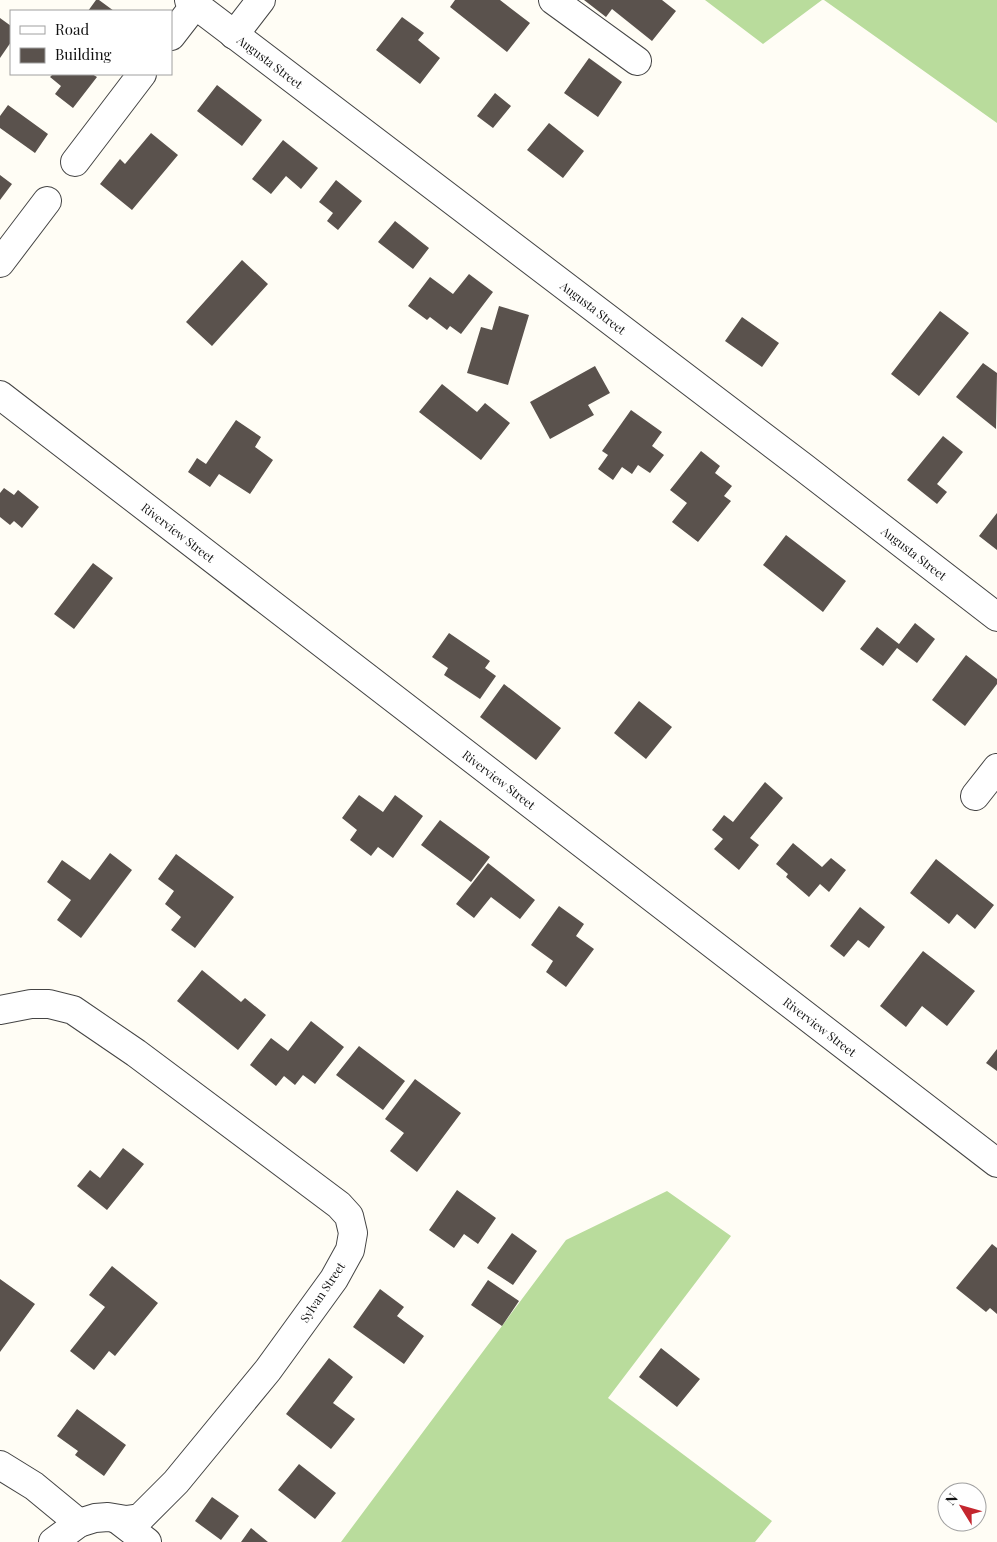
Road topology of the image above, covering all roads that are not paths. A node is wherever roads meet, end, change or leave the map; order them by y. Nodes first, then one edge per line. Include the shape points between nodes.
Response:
1 (261, 0) edge
2 (553, 0) edge
3 (192, 2) edge
4 (172, 34) edge
5 (234, 35) junction
6 (637, 62) dead end
7 (141, 75) edge
8 (75, 162) dead end
9 (47, 201) dead end
10 (0, 263) edge
11 (0, 395) edge
12 (997, 617) edge
13 (997, 768) edge
14 (975, 796) dead end
15 (0, 1010) edge
16 (997, 1163) edge
17 (0, 1465) edge
18 (117, 1519) junction
19 (79, 1523) junction
20 (53, 1542) edge
21 (147, 1542) edge

1 - 5 street
2 - 6 street
3 - 4 street
3 - 5 street, Augusta Street
5 - 12 street, Augusta Street
7 - 8 street
9 - 10 street
11 - 16 street, Riverview Street
13 - 14 street
15 - 18 street, Sylvan Street via 31,1004 49,1004 72,1010 136,1053 339,1205 349,1216 353,1233 350,1250 334,1279 268,1370 176,1482 140,1518
17 - 19 street via 34,1486
18 - 19 street, Sylvan Street via 95,1518
18 - 21 street
19 - 20 street, Sylvan Street

